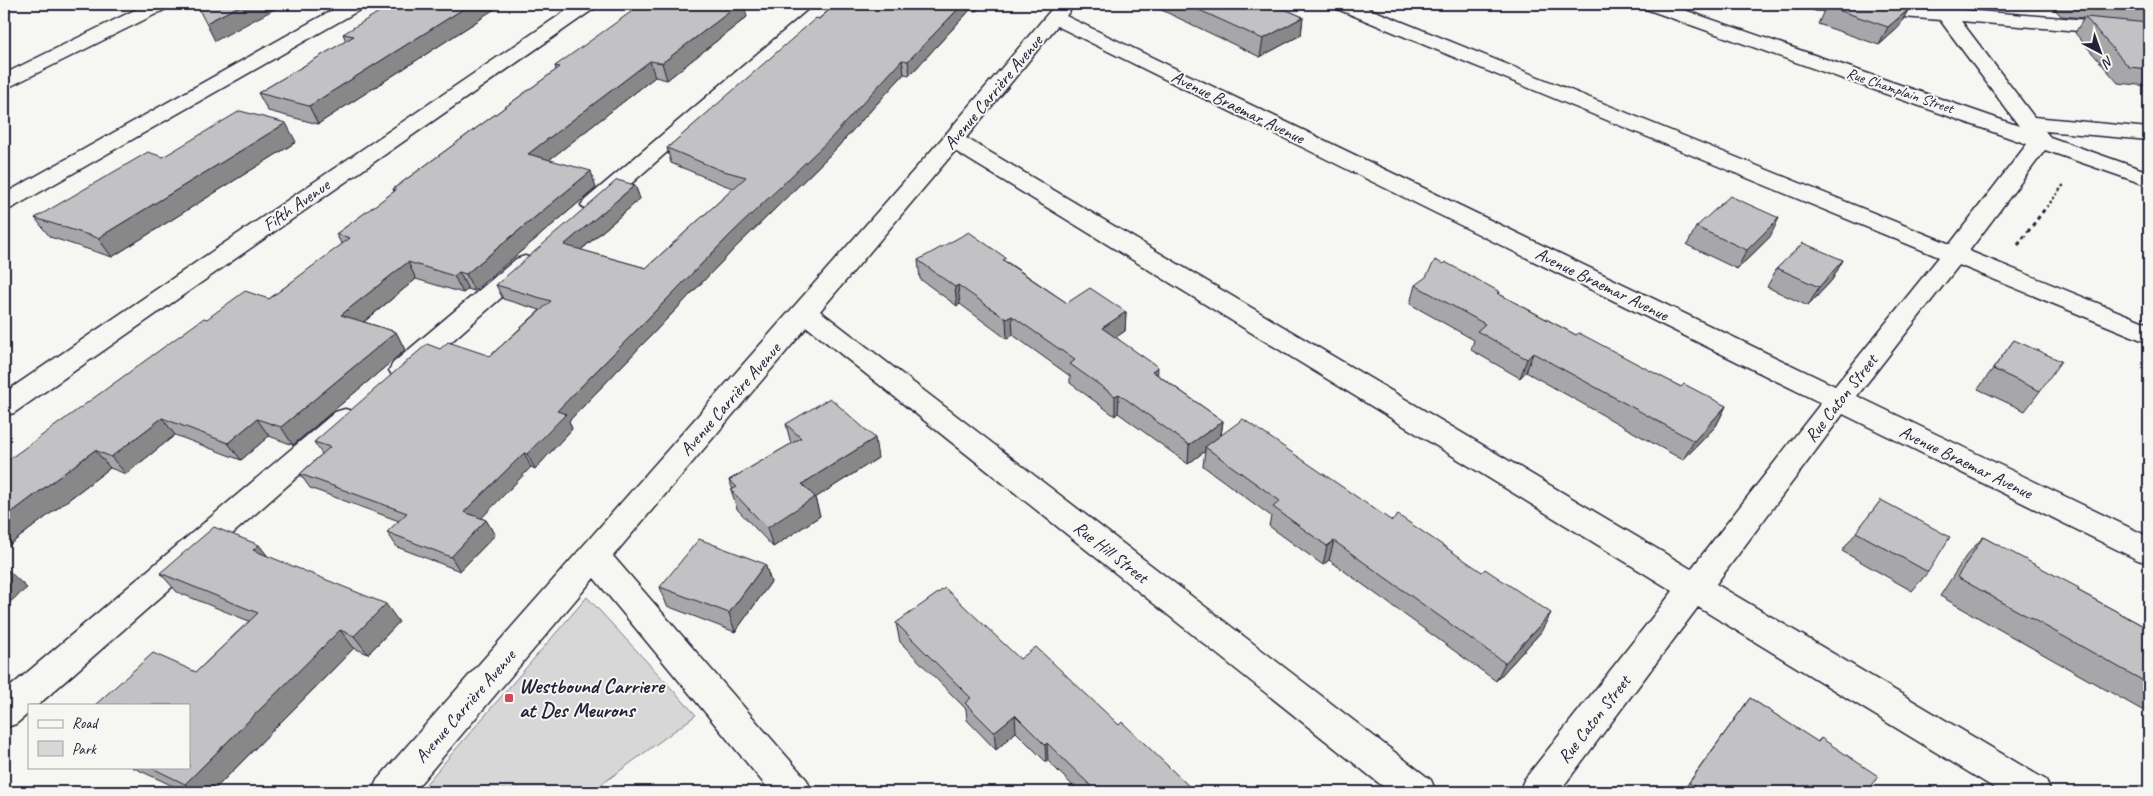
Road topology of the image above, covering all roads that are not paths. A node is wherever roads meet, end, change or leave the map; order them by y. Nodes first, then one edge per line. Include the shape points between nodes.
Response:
1 (161, 4) edge
2 (356, 4) edge
3 (588, 4) edge
4 (827, 4) edge
5 (1342, 4) edge
6 (1650, 4) edge
7 (1816, 4) edge
8 (1942, 9) edge
9 (1061, 11) edge
10 (2149, 31) edge
11 (4, 82) edge
12 (2034, 132) junction
13 (2149, 134) edge
14 (953, 140) junction
15 (2149, 179) edge
16 (4, 203) edge
17 (578, 218) edge
18 (540, 251) edge
19 (1955, 254) junction
20 (804, 312) junction
21 (2149, 334) edge
22 (1838, 400) junction
23 (4, 406) edge
24 (2149, 551) edge
25 (594, 556) junction
26 (1694, 588) junction
27 (4, 713) edge
28 (390, 792) edge
29 (794, 792) edge
30 (1418, 792) edge
31 (1537, 792) edge
32 (2033, 792) edge

1 - 11 street
2 - 16 street
3 - 23 street, Fifth Avenue
4 - 17 street
5 - 19 street
6 - 12 street, Rue Champlain Street
7 - 8 street
8 - 10 street
8 - 12 street
9 - 14 street, Avenue Carrière Avenue
9 - 22 street, Avenue Braemar Avenue
12 - 13 street
12 - 15 street, Rue Champlain Street via 2084,156
12 - 19 street, Rue Caton Street
14 - 20 street, Avenue Carrière Avenue
14 - 26 street
18 - 27 street
19 - 21 street
19 - 22 street, Rue Caton Street
20 - 25 street, Avenue Carrière Avenue
20 - 30 street, Rue Hill Street
22 - 24 street, Avenue Braemar Avenue
22 - 26 street, Rue Caton Street
25 - 28 street, Avenue Carrière Avenue
25 - 29 street
26 - 31 street, Rue Caton Street
26 - 32 street

